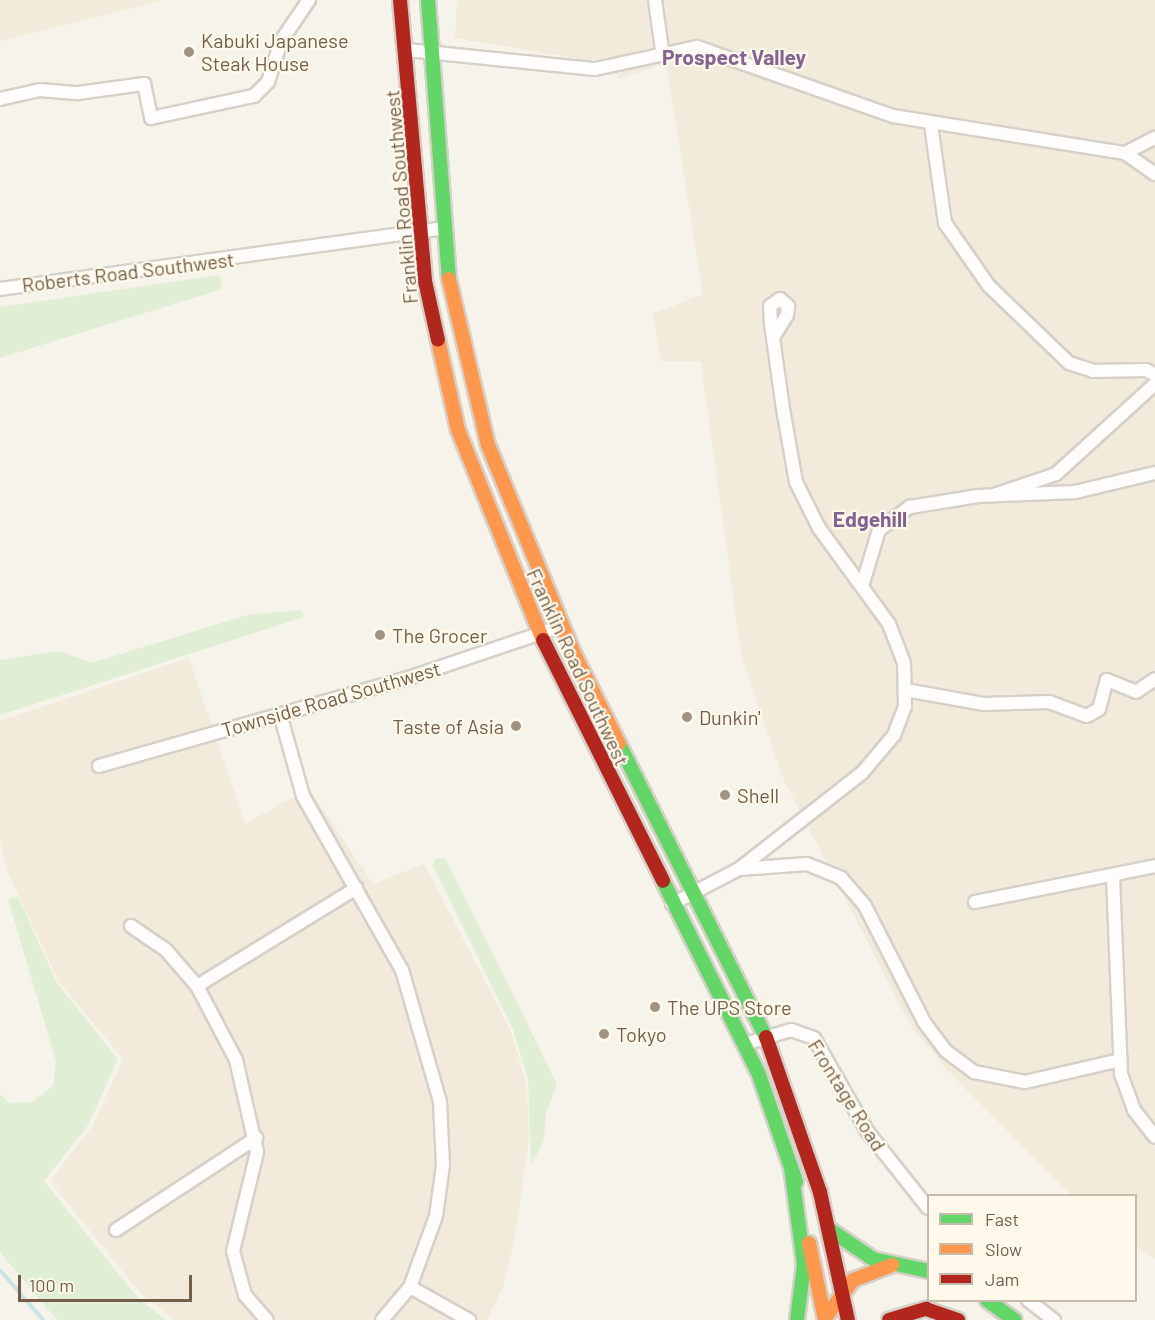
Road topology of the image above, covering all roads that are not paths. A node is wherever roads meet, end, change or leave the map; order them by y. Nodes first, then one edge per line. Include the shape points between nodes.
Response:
1 (309, 0) edge
2 (400, 0) edge
3 (428, 0) edge
4 (655, 0) edge
5 (434, 49) junction
6 (407, 50) junction
7 (662, 50) junction
8 (0, 99) edge
9 (931, 125) junction
10 (1155, 138) edge
11 (1125, 153) junction
12 (1155, 174) edge
13 (442, 228) junction
14 (419, 232) junction
15 (0, 288) edge
16 (773, 337) dead end
17 (1155, 375) edge
18 (1155, 384) edge
19 (1155, 473) edge
20 (993, 496) junction
21 (863, 583) junction
22 (562, 626) junction
23 (540, 635) junction
24 (1155, 679) edge
25 (906, 690) junction
26 (280, 714) junction
27 (99, 766) dead end
28 (1155, 866) edge
29 (739, 869) junction
30 (1113, 876) junction
31 (356, 888) junction
32 (693, 894) junction
33 (975, 902) dead end
34 (672, 903) junction
35 (131, 926) dead end
36 (197, 986) junction
37 (766, 1037) junction
38 (745, 1044) junction
39 (1120, 1060) junction
40 (1155, 1137) edge
41 (256, 1138) junction
42 (791, 1167) junction
43 (927, 1207) edge
44 (829, 1229) junction
45 (116, 1230) dead end
46 (892, 1265) junction
47 (927, 1271) edge
48 (410, 1287) junction
49 (842, 1290) junction
50 (990, 1302) edge
51 (1031, 1302) edge
52 (825, 1319) edge
53 (267, 1320) edge
54 (382, 1320) edge
55 (468, 1320) edge
56 (797, 1320) edge
57 (848, 1320) edge
58 (889, 1320) edge
59 (958, 1320) edge
60 (1015, 1320) edge
61 (1054, 1320) edge

1 - 8 street via 281,41 268,82 254,96 151,118 144,84 78,93 39,90
2 - 6 main road, Franklin Road Southwest
3 - 5 main road, Franklin Road Southwest
4 - 7 street
5 - 6 street
5 - 7 street via 595,69
5 - 13 main road, Franklin Road Southwest
6 - 14 main road, Franklin Road Southwest
7 - 9 street via 712,50 854,105
9 - 11 street
9 - 17 street via 945,223 989,286 1069,363 1093,371 1146,370
10 - 11 street
11 - 12 street
13 - 14 street, Roberts Road Southwest
13 - 22 main road, Franklin Road Southwest via 477,412
14 - 15 street, Roberts Road Southwest
14 - 23 main road, Franklin Road Southwest via 452,411 486,508
16 - 21 street via 796,482 819,528
18 - 20 street via 1056,474
19 - 20 street via 1075,492
20 - 21 street via 948,499 893,516 875,538
21 - 25 street via 899,646
22 - 23 street, Townside Road Southwest
22 - 32 main road, Franklin Road Southwest
23 - 26 street, Townside Road Southwest
23 - 34 main road, Franklin Road Southwest
24 - 25 street via 1136,692 1107,680 1099,709 1087,716 1048,702 982,704
25 - 29 street via 898,726 875,761
26 - 27 street, Townside Road Southwest
26 - 31 street via 303,796
28 - 30 street
29 - 32 street
29 - 39 street via 807,864 841,878 865,906 924,1023 946,1051 974,1072 1025,1082
30 - 33 street
30 - 39 street
31 - 36 street
31 - 48 street via 402,970 440,1102 441,1192 430,1239
32 - 34 street
32 - 37 main road, Franklin Road Southwest
34 - 38 main road, Franklin Road Southwest
35 - 36 street via 166,950
36 - 41 street via 236,1060
37 - 38 street, Frontage Road
37 - 43 street, Frontage Road via 798,1030 814,1038 867,1131
37 - 44 main road, Franklin Road Southwest via 804,1131
38 - 42 main road, Franklin Road Southwest
39 - 40 street via 1134,1110
41 - 45 street
41 - 53 street via 256,1169 238,1216 233,1251 245,1295
42 - 52 main road, Franklin Road Southwest
42 - 56 main road via 804,1264
44 - 46 main road via 851,1248
44 - 49 main road, Franklin Road Southwest
46 - 47 main road
46 - 49 main road via 862,1274
48 - 54 street
48 - 55 street
49 - 52 main road
49 - 57 main road, Franklin Road Southwest
50 - 60 main road
51 - 61 street
58 - 59 main road via 926,1309

